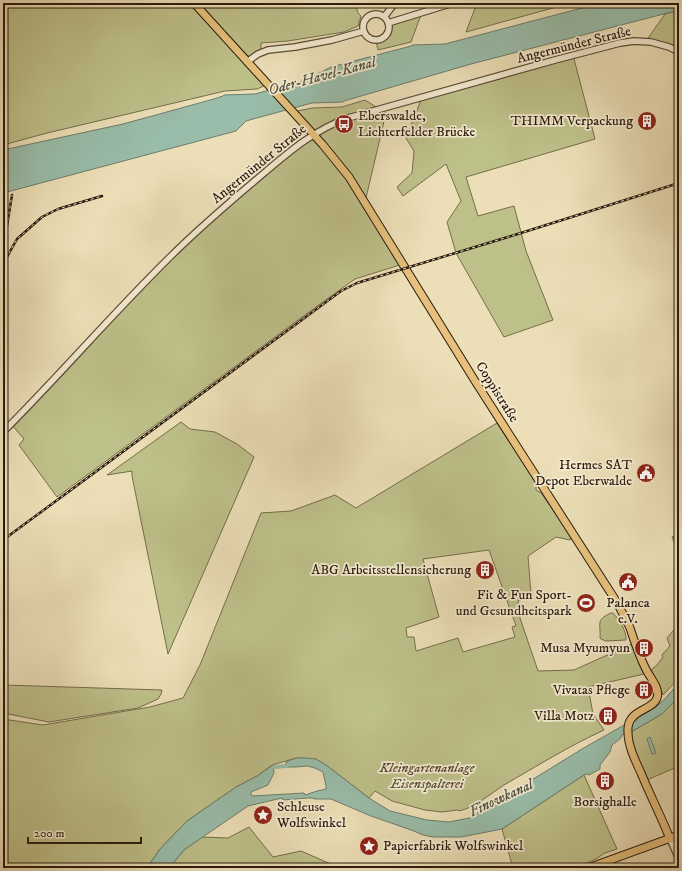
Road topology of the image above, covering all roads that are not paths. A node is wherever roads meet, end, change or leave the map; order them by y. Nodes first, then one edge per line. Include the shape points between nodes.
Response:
1 (194, 3) edge
2 (395, 3) edge
3 (453, 3) edge
4 (384, 17) junction
5 (388, 23) junction
6 (364, 31) junction
7 (679, 52) edge
8 (247, 62) junction
9 (313, 134) junction
10 (3, 432) edge
11 (679, 835) edge
12 (670, 839) junction
13 (679, 859) edge
14 (588, 868) edge

1 - 8 main road, Coppistraße
2 - 4 street
3 - 5 street
4 - 5 street
4 - 6 street via 369,17 364,23
5 - 6 street via 386,35 380,39 372,39
6 - 8 street via 332,40 268,50
7 - 9 street, Angermünder Straße via 651,42 620,43 348,118
8 - 9 main road, Coppistraße
9 - 10 street, Angermünder Straße via 194,234 137,290
9 - 12 main road, Coppistraße via 355,186 628,624 644,666 658,693 652,705 634,715 627,731 634,758
11 - 12 main road
12 - 13 street
12 - 14 main road

